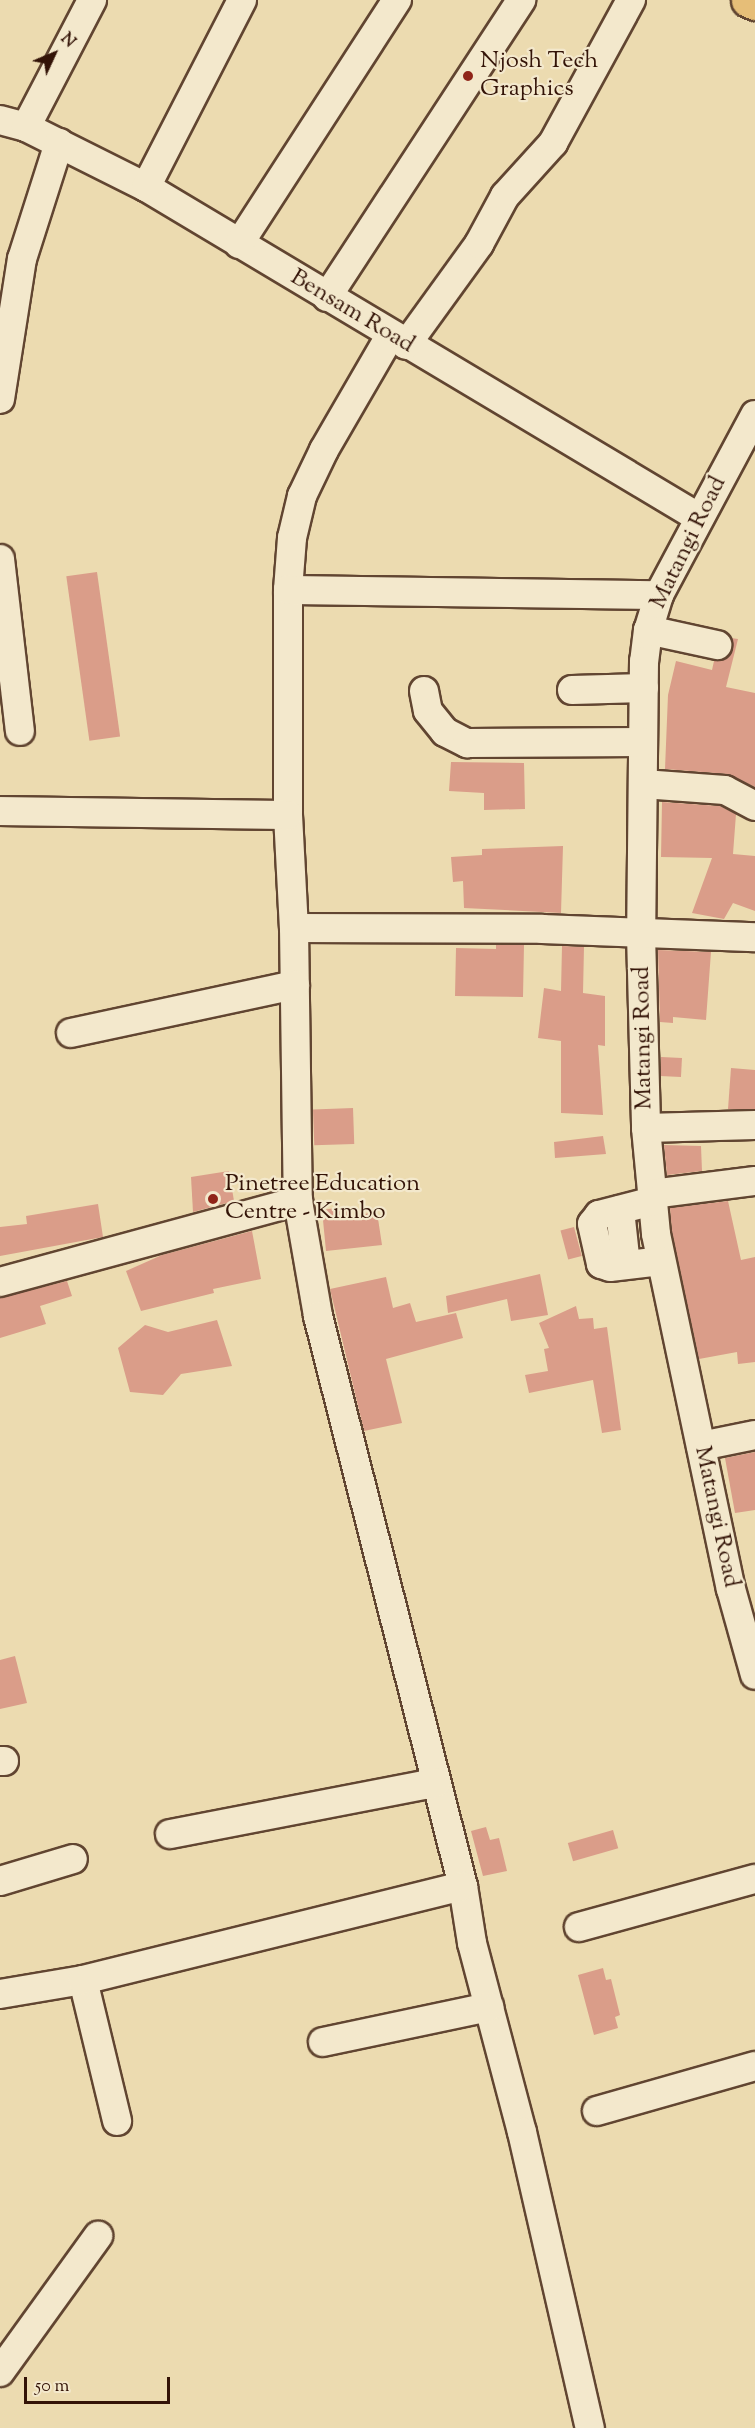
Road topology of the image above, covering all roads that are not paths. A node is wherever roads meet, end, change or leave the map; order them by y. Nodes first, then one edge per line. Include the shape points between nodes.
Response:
1 (92, 0) edge
2 (242, 0) edge
3 (397, 0) edge
4 (521, 0) edge
5 (631, 0) edge
6 (748, 0) edge
7 (755, 3) edge
8 (13, 123) edge
9 (59, 143) junction
10 (146, 187) junction
11 (239, 244) junction
12 (327, 297) junction
13 (398, 340) junction
14 (0, 399) edge
15 (755, 415) edge
16 (698, 517) junction
17 (0, 559) edge
18 (288, 590) junction
19 (659, 595) junction
20 (648, 630) junction
21 (717, 645) dead end
22 (644, 688) junction
23 (572, 690) dead end
24 (424, 691) dead end
25 (20, 731) dead end
26 (643, 742) junction
27 (643, 784) junction
28 (755, 806) edge
29 (0, 811) edge
30 (288, 815) junction
31 (294, 928) junction
32 (641, 934) junction
33 (755, 937) edge
34 (295, 985) junction
35 (70, 1033) dead end
36 (755, 1125) edge
37 (646, 1128) junction
38 (755, 1181) edge
39 (653, 1198) junction
40 (298, 1201) junction
41 (661, 1261) junction
42 (0, 1282) edge
43 (755, 1435) edge
44 (701, 1446) junction
45 (743, 1586) edge
46 (755, 1675) edge
47 (436, 1783) junction
48 (170, 1834) dead end
49 (73, 1859) dead end
50 (755, 1879) edge
51 (0, 1881) edge
52 (463, 1886) junction
53 (579, 1927) dead end
54 (83, 1980) junction
55 (0, 1994) edge
56 (489, 2007) junction
57 (323, 2042) dead end
58 (755, 2066) edge
59 (597, 2111) dead end
60 (117, 2121) dead end
61 (98, 2236) dead end
62 (0, 2372) edge
63 (590, 2428) edge

1 - 8 street
2 - 10 street
3 - 11 street
4 - 12 street
5 - 13 street via 553,143 505,195 479,244
6 - 7 main road
8 - 9 street, Bensam Road
9 - 10 street, Bensam Road
9 - 14 street via 22,259
10 - 11 street, Bensam Road
11 - 12 street, Bensam Road
12 - 13 street, Bensam Road
13 - 16 street, Bensam Road
13 - 18 street via 324,450 302,496 292,538
15 - 16 street, Matangi Road
16 - 19 street, Matangi Road
17 - 25 street
18 - 19 street
18 - 30 street
19 - 20 street, Matangi Road
20 - 21 street
20 - 22 street, Matangi Road
22 - 23 street
22 - 26 street, Matangi Road
24 - 26 street via 428,711 445,732 467,743
26 - 27 street, Matangi Road
27 - 28 street via 725,790
27 - 32 street, Matangi Road
29 - 30 street
30 - 31 street
31 - 32 street via 542,929
31 - 34 street
32 - 33 street
32 - 37 street, Matangi Road
34 - 35 street
34 - 40 street
36 - 37 street
37 - 39 street, Matangi Road
38 - 39 street
39 - 41 street, Matangi Road
39 - 41 street via 620,1210 626,1265
40 - 42 street
40 - 47 street via 318,1316
41 - 44 street, Matangi Road
43 - 44 street
44 - 45 street, Matangi Road
45 - 46 street, Matangi Road
47 - 48 street
47 - 52 street
49 - 51 street
50 - 53 street
52 - 54 street
52 - 56 street
54 - 55 street
54 - 60 street
56 - 57 street
56 - 63 street
58 - 59 street
61 - 62 street

